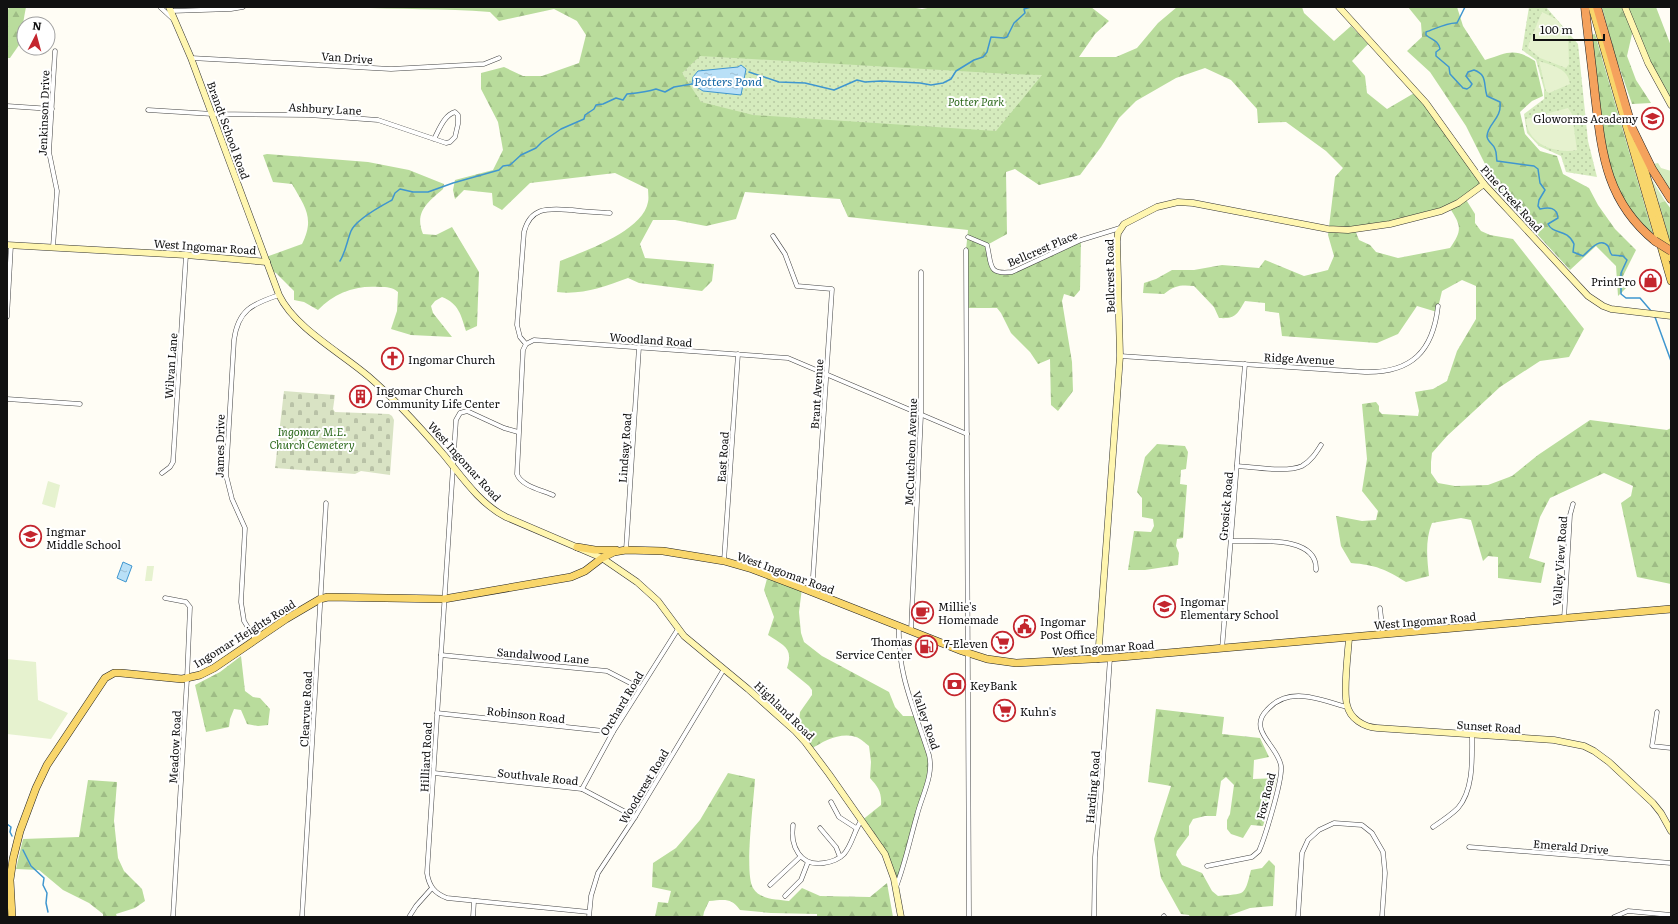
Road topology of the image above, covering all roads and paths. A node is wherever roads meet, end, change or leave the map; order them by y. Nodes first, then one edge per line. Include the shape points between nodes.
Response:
1 (160, 7) edge
2 (243, 7) edge
3 (1339, 7) edge
4 (1585, 7) edge
5 (1592, 7) edge
6 (1597, 7) edge
7 (1625, 7) edge
8 (170, 9) edge
9 (176, 22) junction
10 (55, 56) edge
11 (191, 58) junction
12 (500, 58) dead end
13 (1671, 105) edge
14 (7, 106) edge
15 (52, 109) junction
16 (148, 110) dead end
17 (213, 114) junction
18 (1632, 128) junction
19 (434, 139) junction
20 (1484, 184) junction
21 (1671, 199) edge
22 (610, 213) dead end
23 (1120, 228) junction
24 (773, 236) dead end
25 (968, 237) dead end
26 (9, 245) edge
27 (53, 247) junction
28 (966, 250) dead end
29 (1671, 251) edge
30 (186, 255) junction
31 (1671, 258) edge
32 (267, 262) junction
33 (921, 272) dead end
34 (1671, 281) edge
35 (280, 295) junction
36 (1438, 306) dead end
37 (1671, 316) edge
38 (7, 317) edge
39 (526, 344) junction
40 (639, 347) junction
41 (738, 354) junction
42 (1120, 356) junction
43 (1245, 364) junction
44 (826, 374) junction
45 (7, 399) edge
46 (80, 404) dead end
47 (921, 415) junction
48 (518, 432) junction
49 (967, 434) junction
50 (1321, 445) dead end
51 (452, 466) junction
52 (1237, 466) junction
53 (162, 473) dead end
54 (553, 495) dead end
55 (326, 503) dead end
56 (1573, 504) dead end
57 (1231, 541) junction
58 (577, 547) junction
59 (626, 550) junction
60 (602, 558) junction
61 (724, 561) junction
62 (1316, 570) dead end
63 (812, 592) junction
64 (165, 598) dead end
65 (320, 599) junction
66 (444, 599) junction
67 (1380, 608) dead end
68 (1671, 609) edge
69 (1564, 619) junction
70 (899, 626) junction
71 (678, 629) junction
72 (911, 631) junction
73 (1383, 635) junction
74 (1349, 638) junction
75 (256, 639) junction
76 (1222, 648) junction
77 (969, 654) junction
78 (441, 655) junction
79 (1110, 658) junction
80 (1098, 659) junction
81 (724, 669) junction
82 (187, 679) junction
83 (640, 688) junction
84 (1347, 707) junction
85 (1657, 712) dead end
86 (437, 713) junction
87 (613, 732) junction
88 (1472, 735) junction
89 (1671, 748) edge
90 (434, 774) junction
91 (582, 789) junction
92 (831, 802) dead end
93 (635, 817) junction
94 (861, 821) junction
95 (793, 825) dead end
96 (1434, 827) dead end
97 (820, 828) dead end
98 (856, 828) junction
99 (1671, 831) edge
100 (1469, 846) dead end
101 (800, 857) junction
102 (840, 857) junction
103 (808, 862) junction
104 (1671, 863) edge
105 (1207, 866) dead end
106 (770, 885) dead end
107 (896, 887) junction
108 (432, 888) junction
109 (785, 896) dead end
110 (474, 901) junction
111 (590, 912) junction
112 (1671, 915) edge
113 (12, 917) edge
114 (173, 917) edge
115 (302, 917) edge
116 (409, 917) edge
117 (473, 917) edge
118 (589, 917) edge
119 (901, 917) edge
120 (969, 917) edge
121 (1094, 917) edge
122 (1298, 917) edge
123 (1382, 917) edge
124 (1614, 917) edge

1 - 9 street
2 - 8 street
3 - 20 street, Pine Creek Road via 1426,103
4 - 29 highway, bridge via 1600,139 1607,171 1615,193 1628,214 1655,241
5 - 34 main road
6 - 18 highway
7 - 13 street via 1648,63
8 - 9 street, Brandt School Road
9 - 11 street, Brandt School Road
10 - 15 street, Jenkinson Drive
11 - 12 street, Van Drive via 391,69 484,64
11 - 17 street, Brandt School Road
14 - 15 street
15 - 27 street, Jenkinson Drive via 49,152 57,191
16 - 17 street, Ashbury Lane
17 - 19 street, Ashbury Lane via 309,115 378,120
17 - 32 street, Brandt School Road
18 - 21 highway via 1652,169
18 - 31 main road
19 - 19 street, Ashbury Lane via 446,142 452,140 459,119 455,112 446,118
20 - 23 street, Bellcrest Road via 1441,211 1355,230 1328,229 1184,202 1157,208 1130,220
20 - 37 street, Pine Creek Road via 1591,298 1611,309
22 - 39 street via 547,209 536,213 528,221 524,232 517,325 520,337
23 - 25 street, Bellcrest Place via 1081,240 1012,272 999,274 991,265 986,245
23 - 42 street, Bellcrest Road via 1117,241
24 - 44 street, Brant Avenue via 785,254 797,286 832,289
26 - 27 street, West Ingomar Road
26 - 38 street
27 - 30 street, West Ingomar Road
28 - 49 street
30 - 32 street, West Ingomar Road
30 - 53 street, Wilvan Lane via 173,462
32 - 35 street, West Ingomar Road
33 - 47 street, McCutcheon Avenue
35 - 51 street, West Ingomar Road via 286,308 298,321 393,398
35 - 75 street, James Drive via 257,304 244,314 237,322 234,340 226,475 232,499 245,528 241,602 244,621
36 - 43 street, Ridge Avenue via 1435,326 1425,348 1408,362 1392,370 1365,372
39 - 40 street, Woodland Road via 542,340
39 - 48 street via 523,350
40 - 41 street, Woodland Road
40 - 59 street, Lindsay Road
41 - 44 street, Woodland Road via 788,358
41 - 61 street, East Road
42 - 43 street, Ridge Avenue
42 - 80 street, Bellcrest Road
43 - 52 street, Grosick Road
44 - 47 street, Woodland Road
44 - 63 street, Brant Avenue
45 - 46 street
47 - 49 street, Woodland Road
47 - 72 street, McCutcheon Avenue
48 - 51 street via 467,411 462,412 456,420
48 - 54 street via 518,478
49 - 77 street
50 - 52 street via 1310,460 1298,467 1282,469
51 - 58 street, West Ingomar Road via 494,510
51 - 66 street, Hilliard Road
52 - 57 street, Grosick Road
55 - 65 street, Clearvue Road
56 - 69 street, Valley View Road via 1569,527
57 - 62 street via 1300,546 1312,556
57 - 76 street, Grosick Road
58 - 59 main road
58 - 60 street, West Ingomar Road
59 - 60 main road, West Ingomar Road
59 - 61 main road, West Ingomar Road via 663,551
60 - 66 main road, Ingomar Heights Road via 586,571 571,577
60 - 71 street, Highland Road via 649,592
61 - 63 main road, West Ingomar Road
63 - 70 main road, West Ingomar Road
64 - 82 street, Meadow Road via 186,602 190,606
65 - 66 main road, Ingomar Heights Road via 338,596
65 - 75 main road, Ingomar Heights Road
65 - 115 street, Clearvue Road
66 - 78 street, Hilliard Road
67 - 73 street
68 - 69 main road, West Ingomar Road
69 - 73 main road, West Ingomar Road
70 - 72 main road, West Ingomar Road
70 - 107 street, Valley Road via 898,648 903,676 929,755 931,769
71 - 81 street, Highland Road
71 - 83 street, Orchard Road
72 - 77 main road, West Ingomar Road
73 - 74 main road, West Ingomar Road
74 - 76 main road, West Ingomar Road
74 - 84 street
75 - 82 main road, Ingomar Heights Road via 207,672
76 - 79 main road, West Ingomar Road
77 - 80 main road, West Ingomar Road via 1016,663
77 - 120 street
78 - 83 street, Sandalwood Lane via 607,671
78 - 86 street, Hilliard Road
79 - 80 main road, West Ingomar Road
79 - 121 street, Harding Road via 1095,857
81 - 93 street, Woodcrest Road
81 - 94 street, Highland Road via 778,714 805,742
82 - 113 main road, Ingomar Heights Road via 121,673 110,675 100,684 47,765 30,804 12,864
82 - 114 street, Meadow Road
83 - 87 street, Orchard Road
84 - 88 street, Sunset Road via 1357,720 1370,728
84 - 105 street, Fox Road via 1301,696 1279,700 1266,710 1261,720 1261,730 1282,767 1259,851 1248,858
85 - 89 street via 1652,746
86 - 87 street, Robinson Road
86 - 90 street, Hilliard Road
87 - 91 street, Orchard Road
88 - 96 street via 1470,780 1464,798 1454,812
88 - 99 street, Sunset Road via 1561,741 1588,748 1609,762 1653,803
90 - 91 street, Southvale Road
90 - 108 street, Hilliard Road via 427,867
91 - 93 street, Southvale Road
92 - 98 street via 838,817
93 - 111 street, Woodcrest Road via 598,873 593,887
94 - 98 street
94 - 107 street, Highland Road via 888,861
95 - 101 street via 792,842
97 - 102 street via 836,847
98 - 102 street via 849,846
100 - 104 street, Emerald Drive
101 - 103 street
101 - 106 street
102 - 103 street via 826,863
103 - 109 street via 801,880
107 - 119 street, Highland Road
108 - 110 street via 447,898
108 - 116 street
110 - 111 street
110 - 117 street
111 - 118 street, Woodcrest Road
112 - 124 street via 1628,911
122 - 123 street via 1302,854 1308,840 1319,830 1334,823 1362,825 1372,833 1383,852 1385,873

